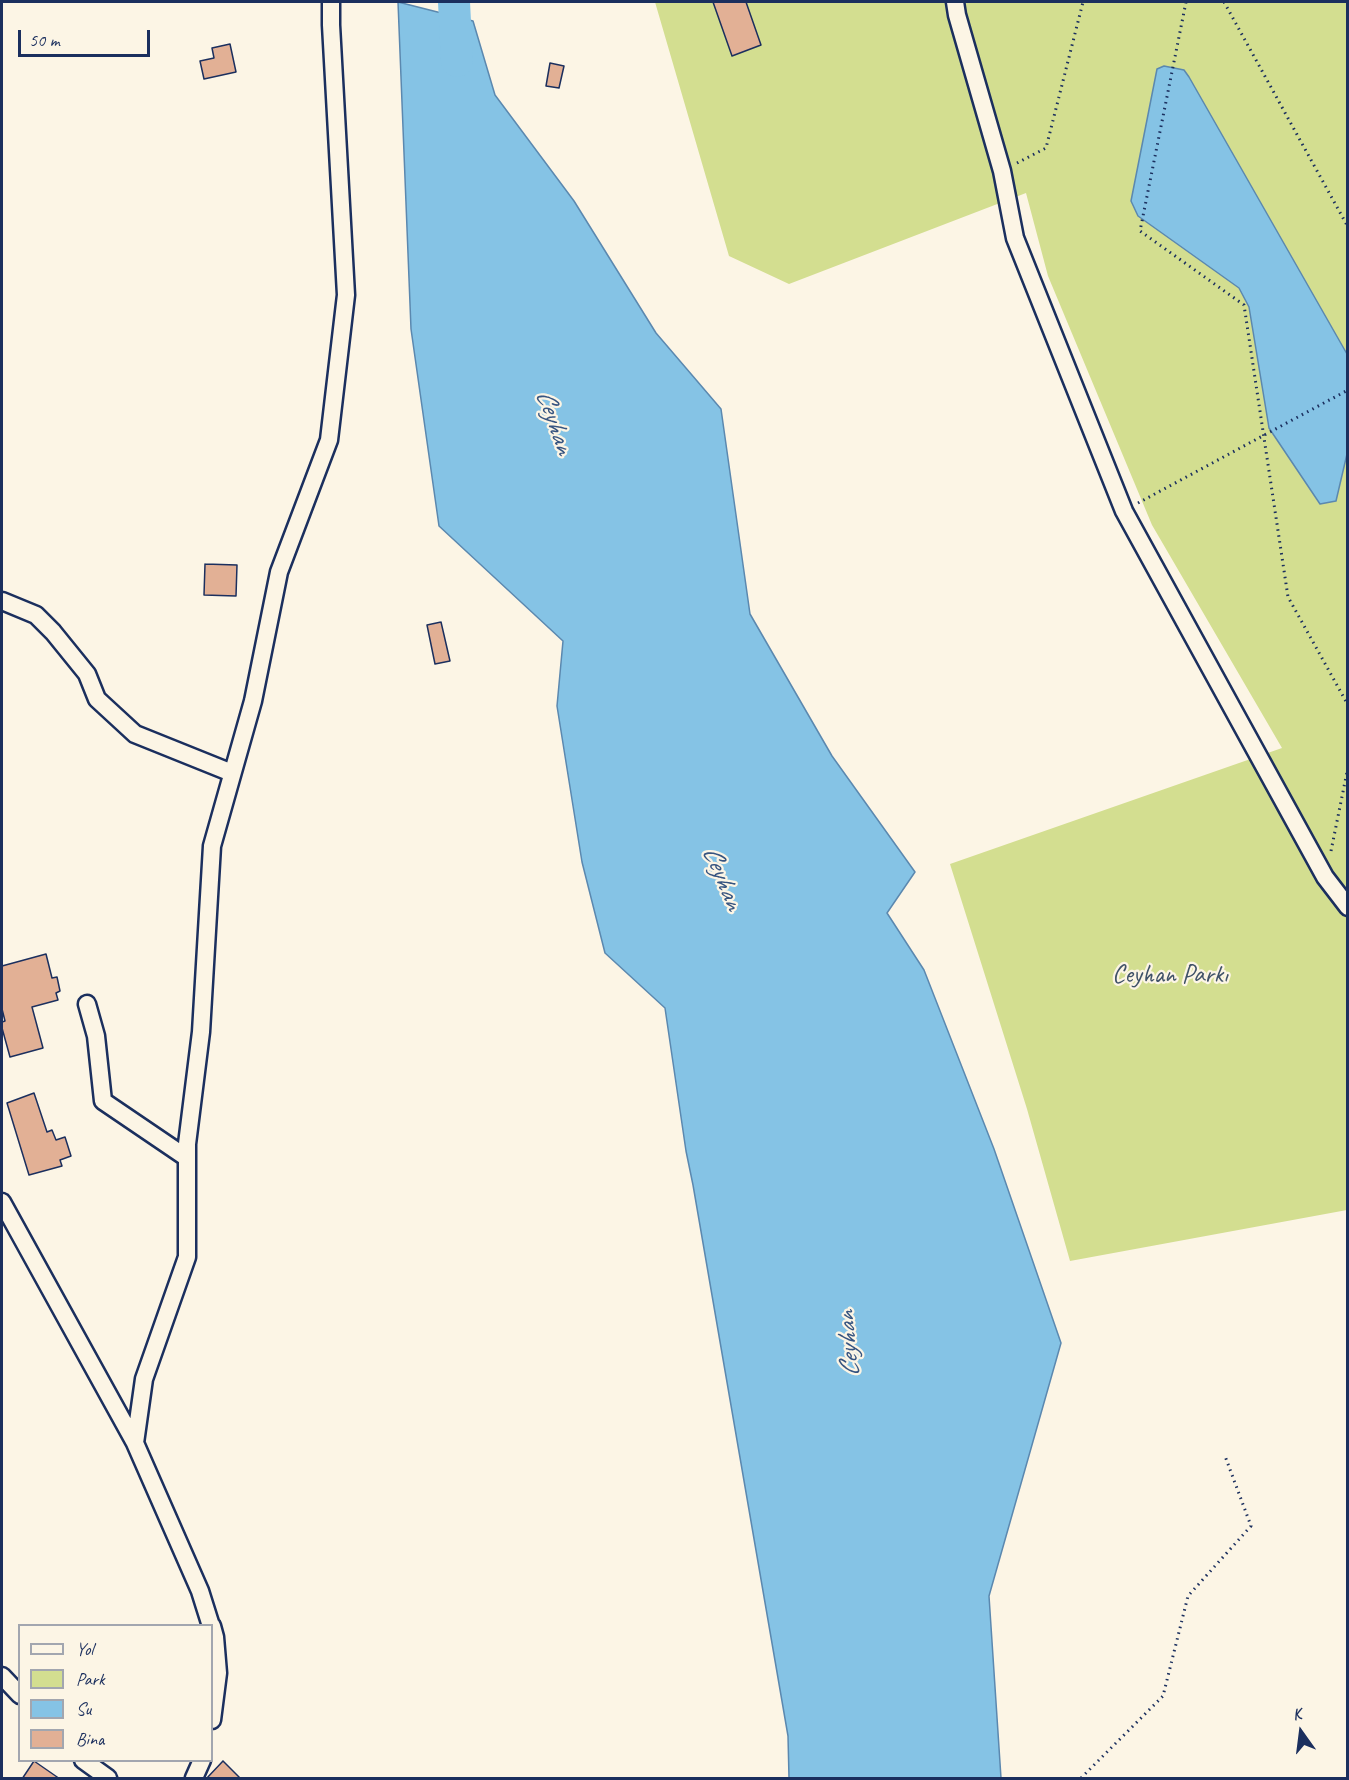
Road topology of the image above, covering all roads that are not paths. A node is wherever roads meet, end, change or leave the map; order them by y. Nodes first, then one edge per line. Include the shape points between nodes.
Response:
1 (331, 2) edge
2 (955, 2) edge
3 (2, 601) edge
4 (232, 773) junction
5 (1347, 907) edge
6 (87, 1004) dead end
7 (187, 1158) junction
8 (2, 1202) edge
9 (135, 1443) junction
10 (210, 1624) edge
11 (213, 1631) edge
12 (2, 1676) edge
13 (18, 1693) edge
14 (213, 1712) edge
15 (84, 1762) edge
16 (202, 1762) edge
17 (108, 1779) edge
18 (194, 1779) edge

1 - 4 street via 346,295 329,440 279,572 253,701
2 - 5 street via 1002,171 1015,238 1124,511 1325,877
3 - 4 street via 36,615 87,674 97,699 135,734
4 - 7 street via 212,846 201,1032
6 - 7 street via 96,1036 103,1101
7 - 9 street via 187,1257 144,1379
8 - 9 street
9 - 10 street via 200,1591
11 - 14 street via 218,1673
12 - 13 street
15 - 17 street
16 - 18 street

